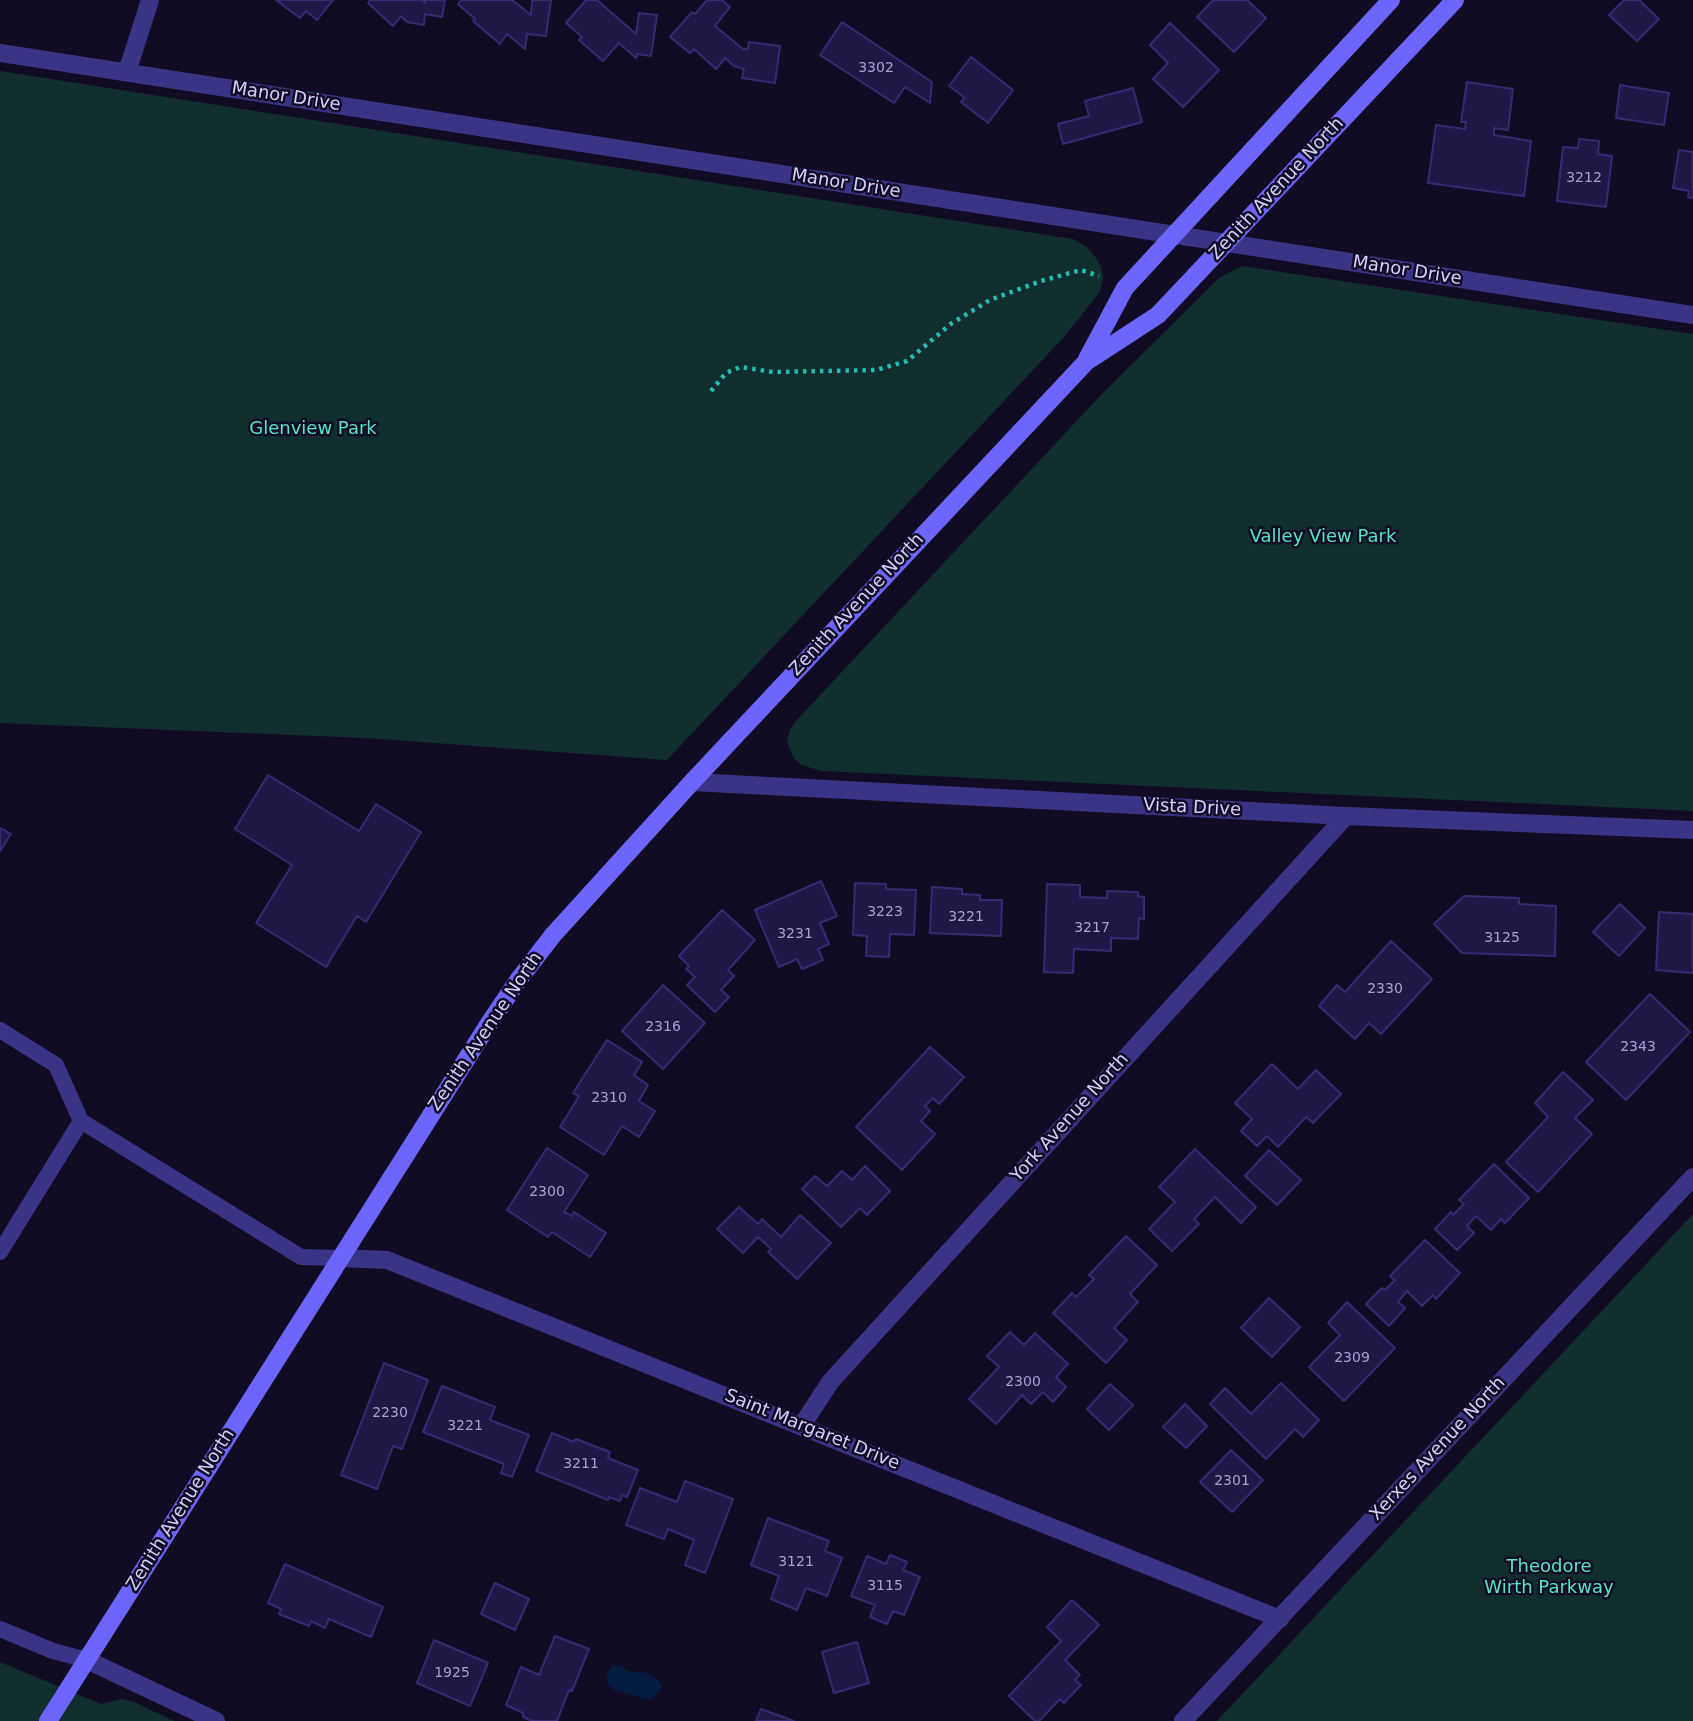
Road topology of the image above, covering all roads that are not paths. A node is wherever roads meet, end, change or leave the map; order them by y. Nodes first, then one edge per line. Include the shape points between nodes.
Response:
1 (150, 0) edge
2 (1391, 0) edge
3 (1455, 0) edge
4 (0, 52) edge
5 (127, 72) junction
6 (1173, 235) junction
7 (1225, 243) junction
8 (1693, 315) edge
9 (1086, 362) junction
10 (692, 782) junction
11 (1346, 816) junction
12 (1693, 831) edge
13 (0, 1030) edge
14 (81, 1121) junction
15 (1693, 1177) edge
16 (0, 1252) edge
17 (340, 1258) junction
18 (802, 1425) junction
19 (1280, 1619) junction
20 (0, 1629) edge
21 (87, 1660) junction
22 (48, 1721) edge
23 (216, 1721) edge
24 (1183, 1721) edge

1 - 5 street
2 - 6 street, Zenith Avenue North
3 - 7 street, Zenith Avenue North
4 - 5 street, Manor Drive
5 - 6 street, Manor Drive
6 - 7 street, Manor Drive
6 - 9 street, Zenith Avenue North via 1125,288
7 - 8 street, Manor Drive
7 - 9 street, Zenith Avenue North via 1158,315
9 - 10 street, Zenith Avenue North
10 - 11 street, Vista Drive
10 - 17 street, Zenith Avenue North via 519,979
11 - 12 street, Vista Drive
11 - 18 street, York Avenue North via 831,1381
13 - 14 lane via 56,1065
14 - 16 lane
14 - 17 lane via 301,1257
15 - 19 street, Xerxes Avenue North
17 - 18 street, Saint Margaret Drive via 387,1260
17 - 21 street, Zenith Avenue North
18 - 19 street, Saint Margaret Drive
19 - 24 street, Xerxes Avenue North
20 - 21 lane
21 - 22 street, Zenith Avenue North
21 - 23 street

